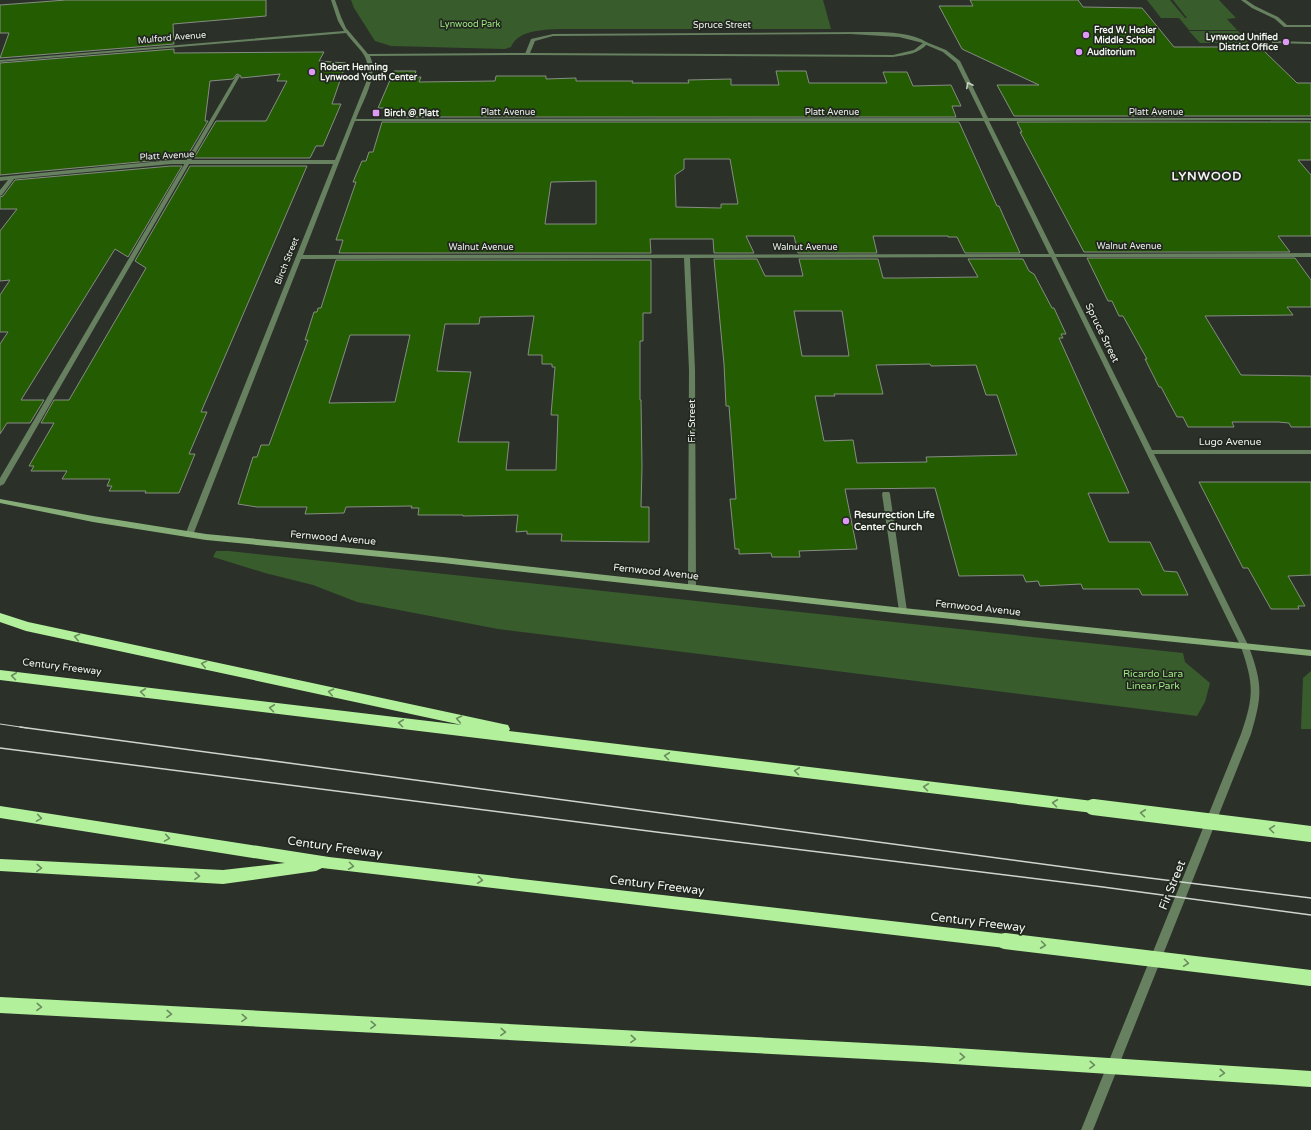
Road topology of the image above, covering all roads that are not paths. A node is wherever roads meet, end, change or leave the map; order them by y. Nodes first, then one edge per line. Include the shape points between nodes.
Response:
1 (333, 0) edge
2 (1243, 0) edge
3 (1311, 26) edge
4 (346, 32) junction
5 (926, 42) junction
6 (1274, 42) dead end
7 (1311, 42) edge
8 (527, 54) junction
9 (368, 55) junction
10 (0, 61) edge
11 (238, 76) dead end
12 (1311, 119) edge
13 (353, 120) junction
14 (987, 120) junction
15 (188, 162) junction
16 (336, 162) junction
17 (12, 178) junction
18 (0, 179) edge
19 (0, 194) edge
20 (1053, 255) junction
21 (1311, 255) edge
22 (687, 256) junction
23 (298, 257) junction
24 (1150, 452) junction
25 (1311, 452) edge
26 (0, 484) edge
27 (886, 494) dead end
28 (0, 501) edge
29 (189, 535) junction
30 (692, 587) junction
31 (903, 611) junction
32 (0, 617) edge
33 (1245, 647) junction
34 (1311, 653) edge
35 (0, 675) edge
36 (579, 745) junction
37 (0, 812) edge
38 (1311, 834) edge
39 (328, 863) junction
40 (0, 866) edge
41 (1311, 978) edge
42 (0, 1005) edge
43 (1311, 1079) edge
44 (1088, 1130) edge

1 - 4 street
2 - 3 street via 1250,7 1280,20 1286,26
4 - 9 street
4 - 10 street, Mulford Avenue
5 - 8 street via 916,50 893,56
5 - 8 street, Spruce Street via 899,36 858,33 566,34 533,40
14 -> 5 street, Spruce Street via 960,62
6 - 7 street
8 - 9 street
9 - 13 street, Birch Street via 372,70
11 - 15 street
12 - 14 street, Platt Avenue
13 - 14 street, Platt Avenue
13 - 16 street, Birch Street
14 - 20 street, Spruce Street
15 - 16 street, Platt Avenue
15 - 17 street, Platt Avenue
15 - 26 street
16 - 23 street, Birch Street
17 - 18 street, Platt Avenue
17 - 19 street
20 - 21 street, Walnut Avenue
20 - 22 street, Walnut Avenue
20 - 24 street, Spruce Street
22 - 23 street, Walnut Avenue
22 - 30 street, Fir Street via 692,370
23 - 29 street, Birch Street
24 - 25 street, Lugo Avenue
24 - 33 street, Spruce Street
27 - 31 street
28 - 29 street, Fernwood Avenue
29 - 30 street, Fernwood Avenue
30 - 31 street, Fernwood Avenue
31 - 33 street, Fernwood Avenue
36 -> 32 highway via 26,626
33 - 34 street, Fernwood Avenue
33 - 44 street, Fir Street via 1254,670 1257,689 1255,706 1246,734
36 -> 35 highway, Century Freeway
38 -> 36 highway, Century Freeway, bridge
37 -> 39 highway, Century Freeway
40 -> 39 highway via 223,877
39 -> 41 highway, Century Freeway, bridge
42 -> 43 highway, bridge via 923,1054

